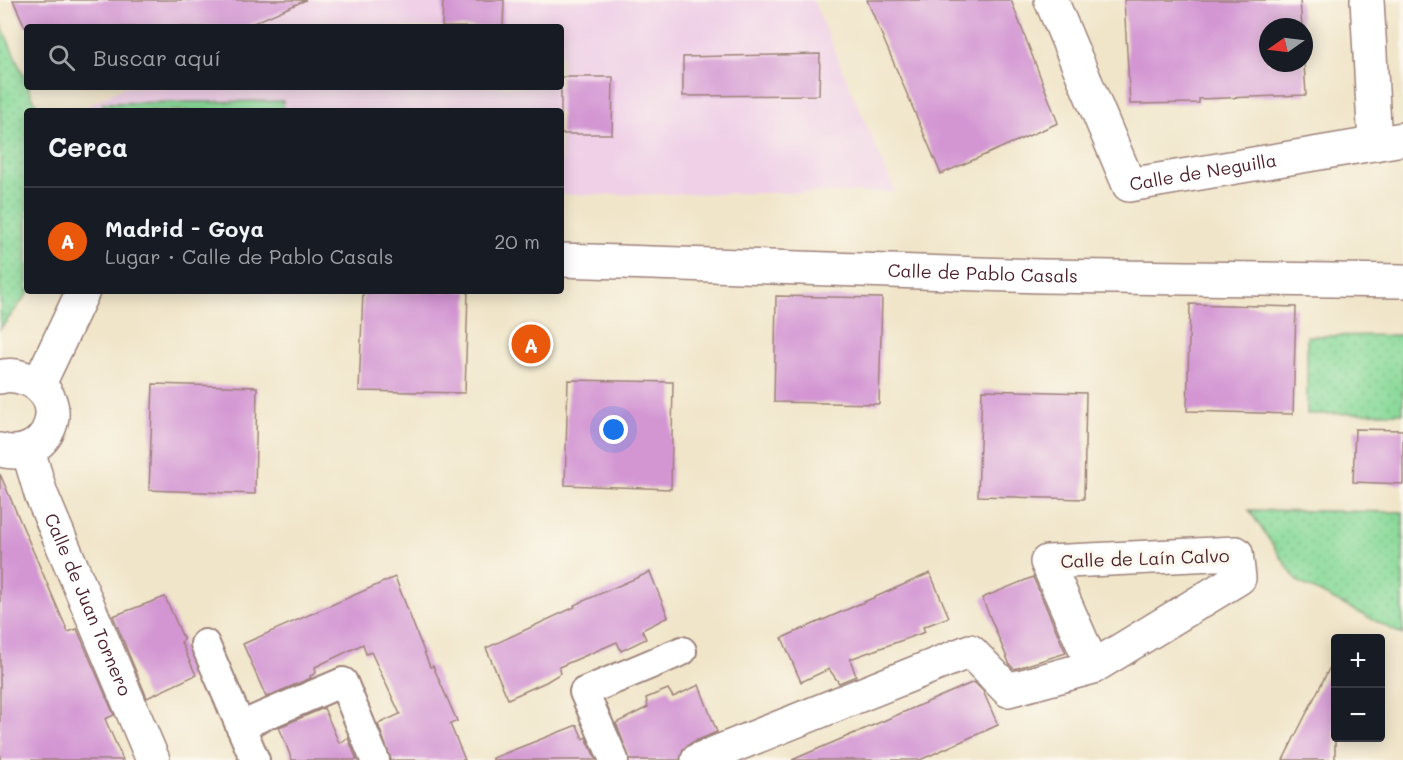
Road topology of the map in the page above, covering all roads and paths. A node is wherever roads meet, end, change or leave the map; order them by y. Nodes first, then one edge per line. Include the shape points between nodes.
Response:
1 (1051, 0) edge
2 (1367, 0) edge
3 (1389, 142) edge
4 (564, 260) edge
5 (1403, 281) edge
6 (69, 294) edge
7 (81, 294) edge
8 (18, 379) edge
9 (7, 451) edge
10 (205, 644) dead end
11 (682, 651) dead end
12 (1093, 667) junction
13 (240, 726) junction
14 (153, 760) edge
15 (255, 760) edge
16 (375, 760) edge
17 (614, 760) edge
18 (698, 760) edge

1 - 3 street, Calle de Neguilla via 1129,185
2 - 3 street
4 - 5 street, Calle de Pablo Casals via 1042,276
6 - 8 street via 34,342
7 - 8 street
8 - 9 street via 50,400 52,420 39,443
9 - 14 street, Calle de Juan Tornero via 41,494
10 - 13 street
11 - 17 street via 584,692
12 - 12 street, Calle de Laín Calvo via 1047,562 1236,553 1239,578
12 - 18 street, Calle de Laín Calvo via 1008,690 970,651
13 - 15 street
13 - 16 street via 343,682

